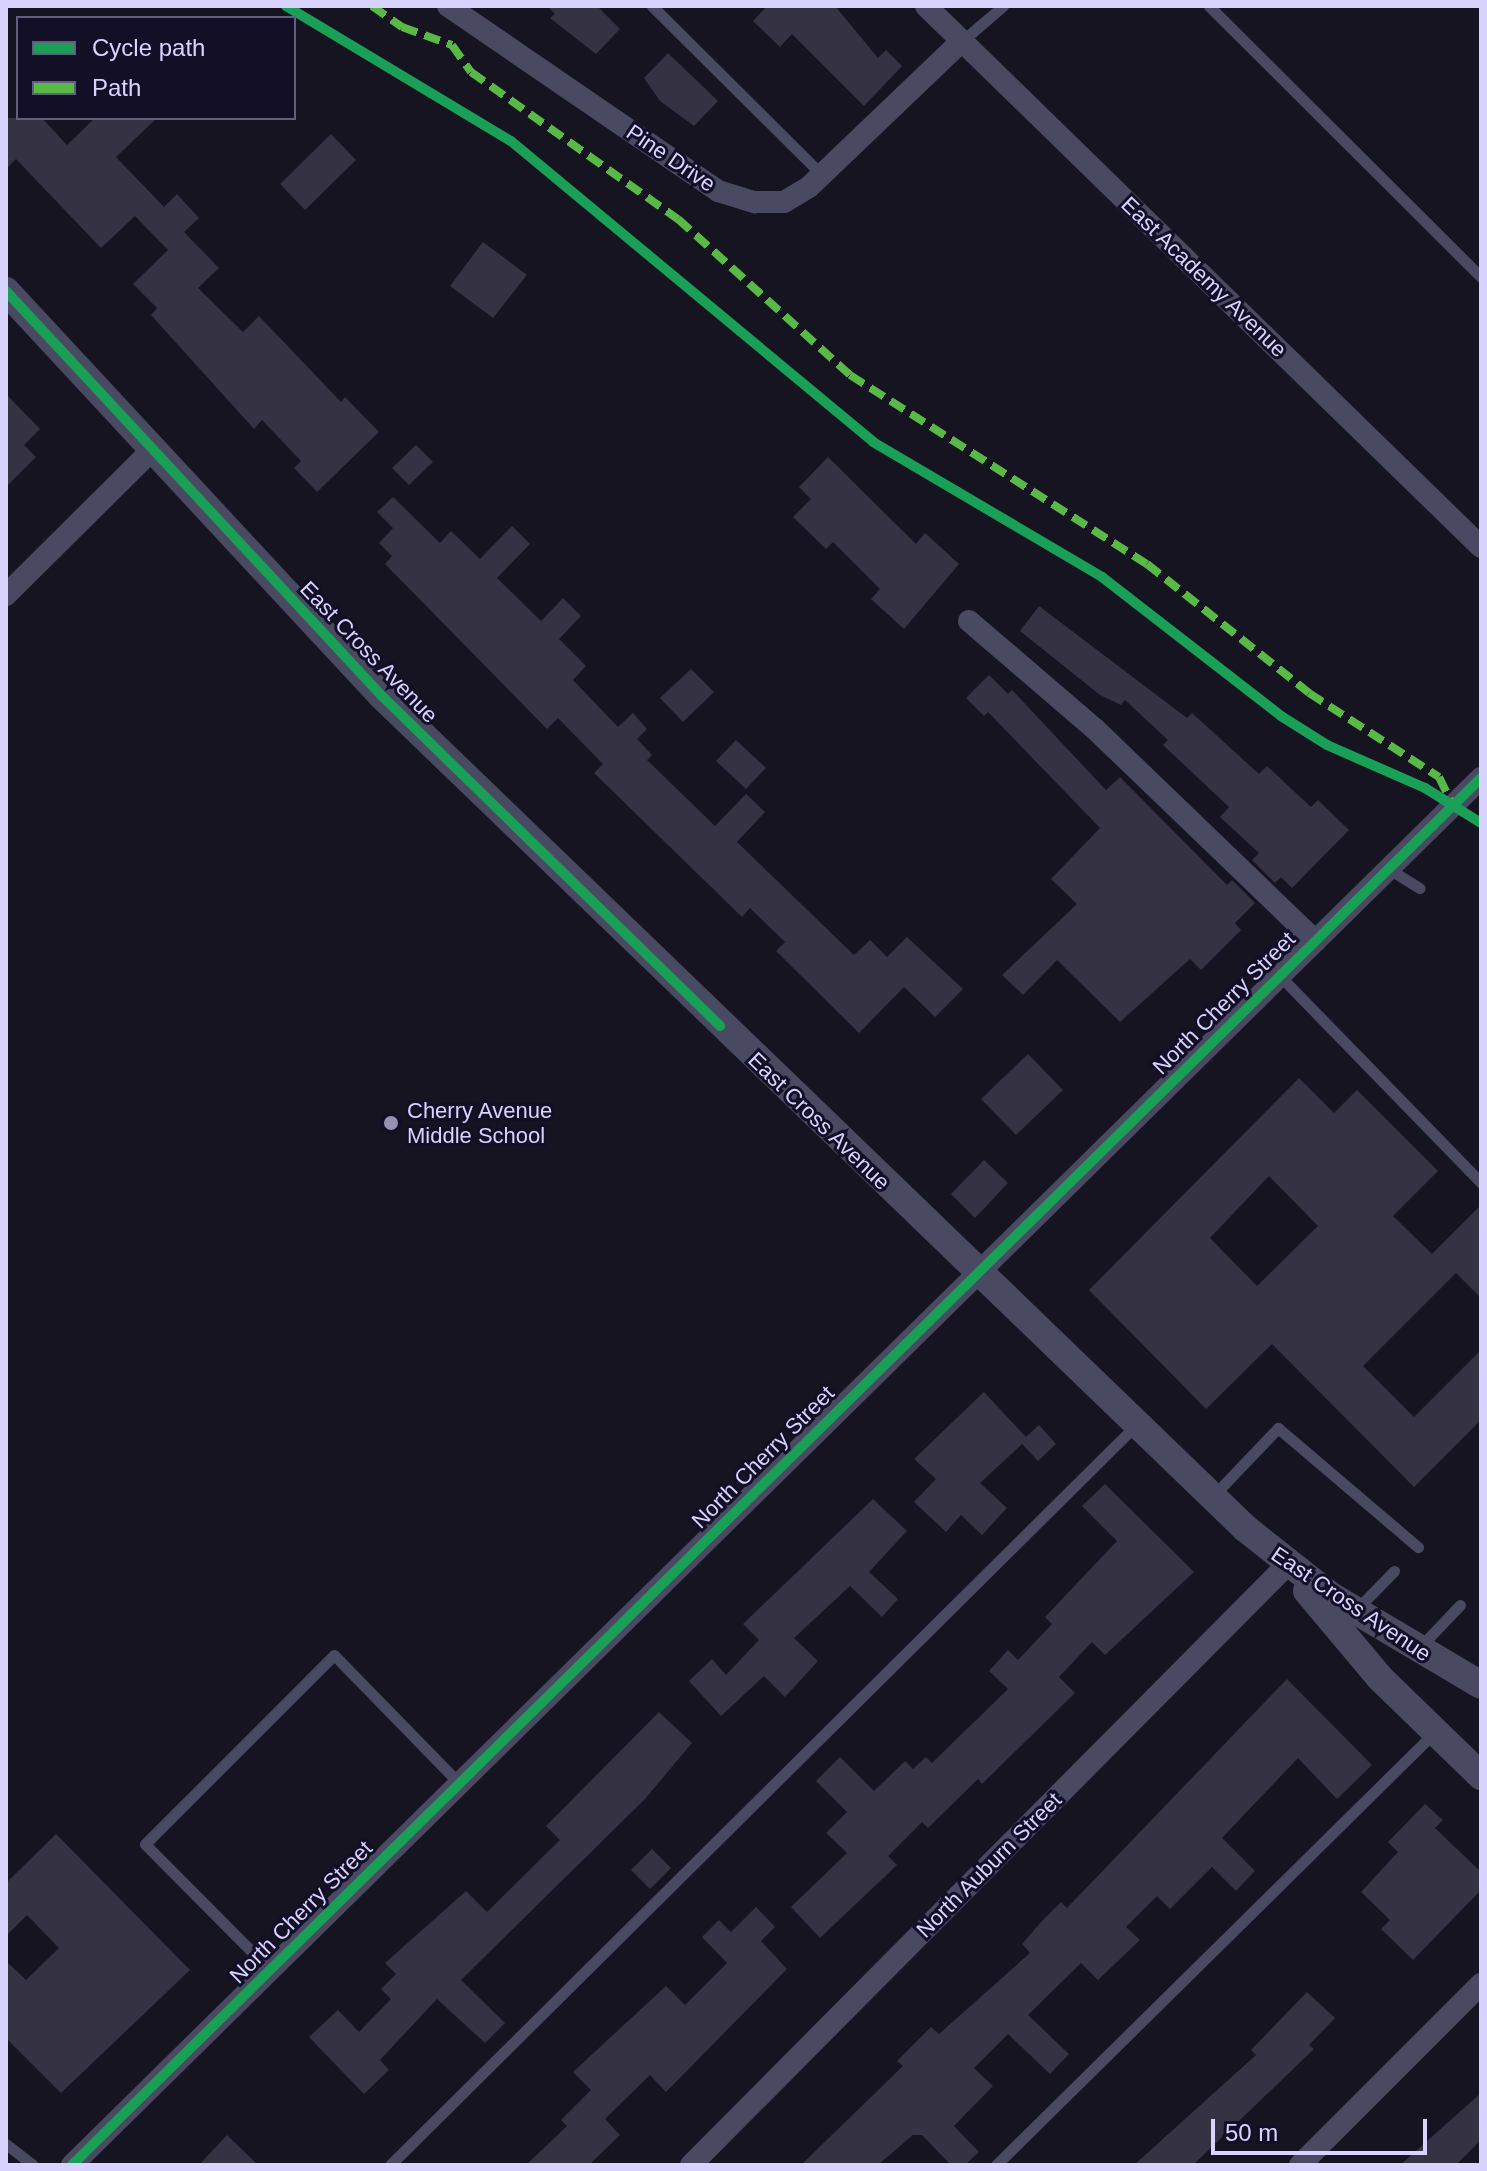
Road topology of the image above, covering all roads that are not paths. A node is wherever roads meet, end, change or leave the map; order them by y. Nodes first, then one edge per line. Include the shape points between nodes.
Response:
1 (448, 6) edge
2 (652, 6) edge
3 (926, 6) edge
4 (1003, 6) edge
5 (1209, 6) edge
6 (962, 41) junction
7 (823, 176) junction
8 (1481, 277) edge
9 (6, 291) edge
10 (152, 450) junction
11 (1481, 547) edge
12 (6, 595) edge
13 (969, 621) dead end
14 (1481, 778) edge
15 (1389, 869) junction
16 (1420, 888) dead end
17 (1315, 941) junction
18 (1280, 976) junction
19 (1481, 1183) edge
20 (978, 1274) junction
21 (1136, 1424) junction
22 (1212, 1496) junction
23 (1418, 1547) dead end
24 (1286, 1566) junction
25 (1394, 1571) dead end
26 (1460, 1605) dead end
27 (1354, 1611) junction
28 (1416, 1650) junction
29 (1481, 1685) edge
30 (1436, 1732) junction
31 (1481, 1776) edge
32 (460, 1784) junction
33 (270, 1970) junction
34 (1481, 1984) edge
35 (6, 2144) edge
36 (86, 2161) edge
37 (33, 2165) edge
38 (390, 2165) edge
39 (691, 2165) edge
40 (996, 2165) edge
41 (1300, 2165) edge

1 - 7 street, Pine Drive via 718,191 784,202
2 - 7 lane
3 - 6 street, East Academy Avenue
4 - 6 lane
5 - 8 lane
6 - 7 street, Pine Drive
6 - 11 street, East Academy Avenue
9 - 10 street, East Cross Avenue
10 - 12 street
10 - 20 street, East Cross Avenue via 381,695
13 - 17 street, North Cherry Street via 1095,729
14 - 15 street, North Cherry Street
15 - 16 lane
15 - 17 street, North Cherry Street
17 - 18 street, North Cherry Street
18 - 19 lane
18 - 20 street, North Cherry Street
20 - 21 street, East Cross Avenue
20 - 32 street, North Cherry Street
21 - 22 street, East Cross Avenue
21 - 38 lane
22 - 23 lane via 1278,1428
22 - 24 street, East Cross Avenue
24 - 27 street, East Cross Avenue
24 - 30 street via 1380,1678
24 - 39 street, North Auburn Street
25 - 27 lane
26 - 28 lane
27 - 28 street, East Cross Avenue
28 - 29 street, East Cross Avenue
30 - 31 street
30 - 40 lane
32 - 33 street, North Cherry Street
32 - 33 lane via 334,1655 145,1844
33 - 36 street, North Cherry Street
34 - 41 street
35 - 37 lane

